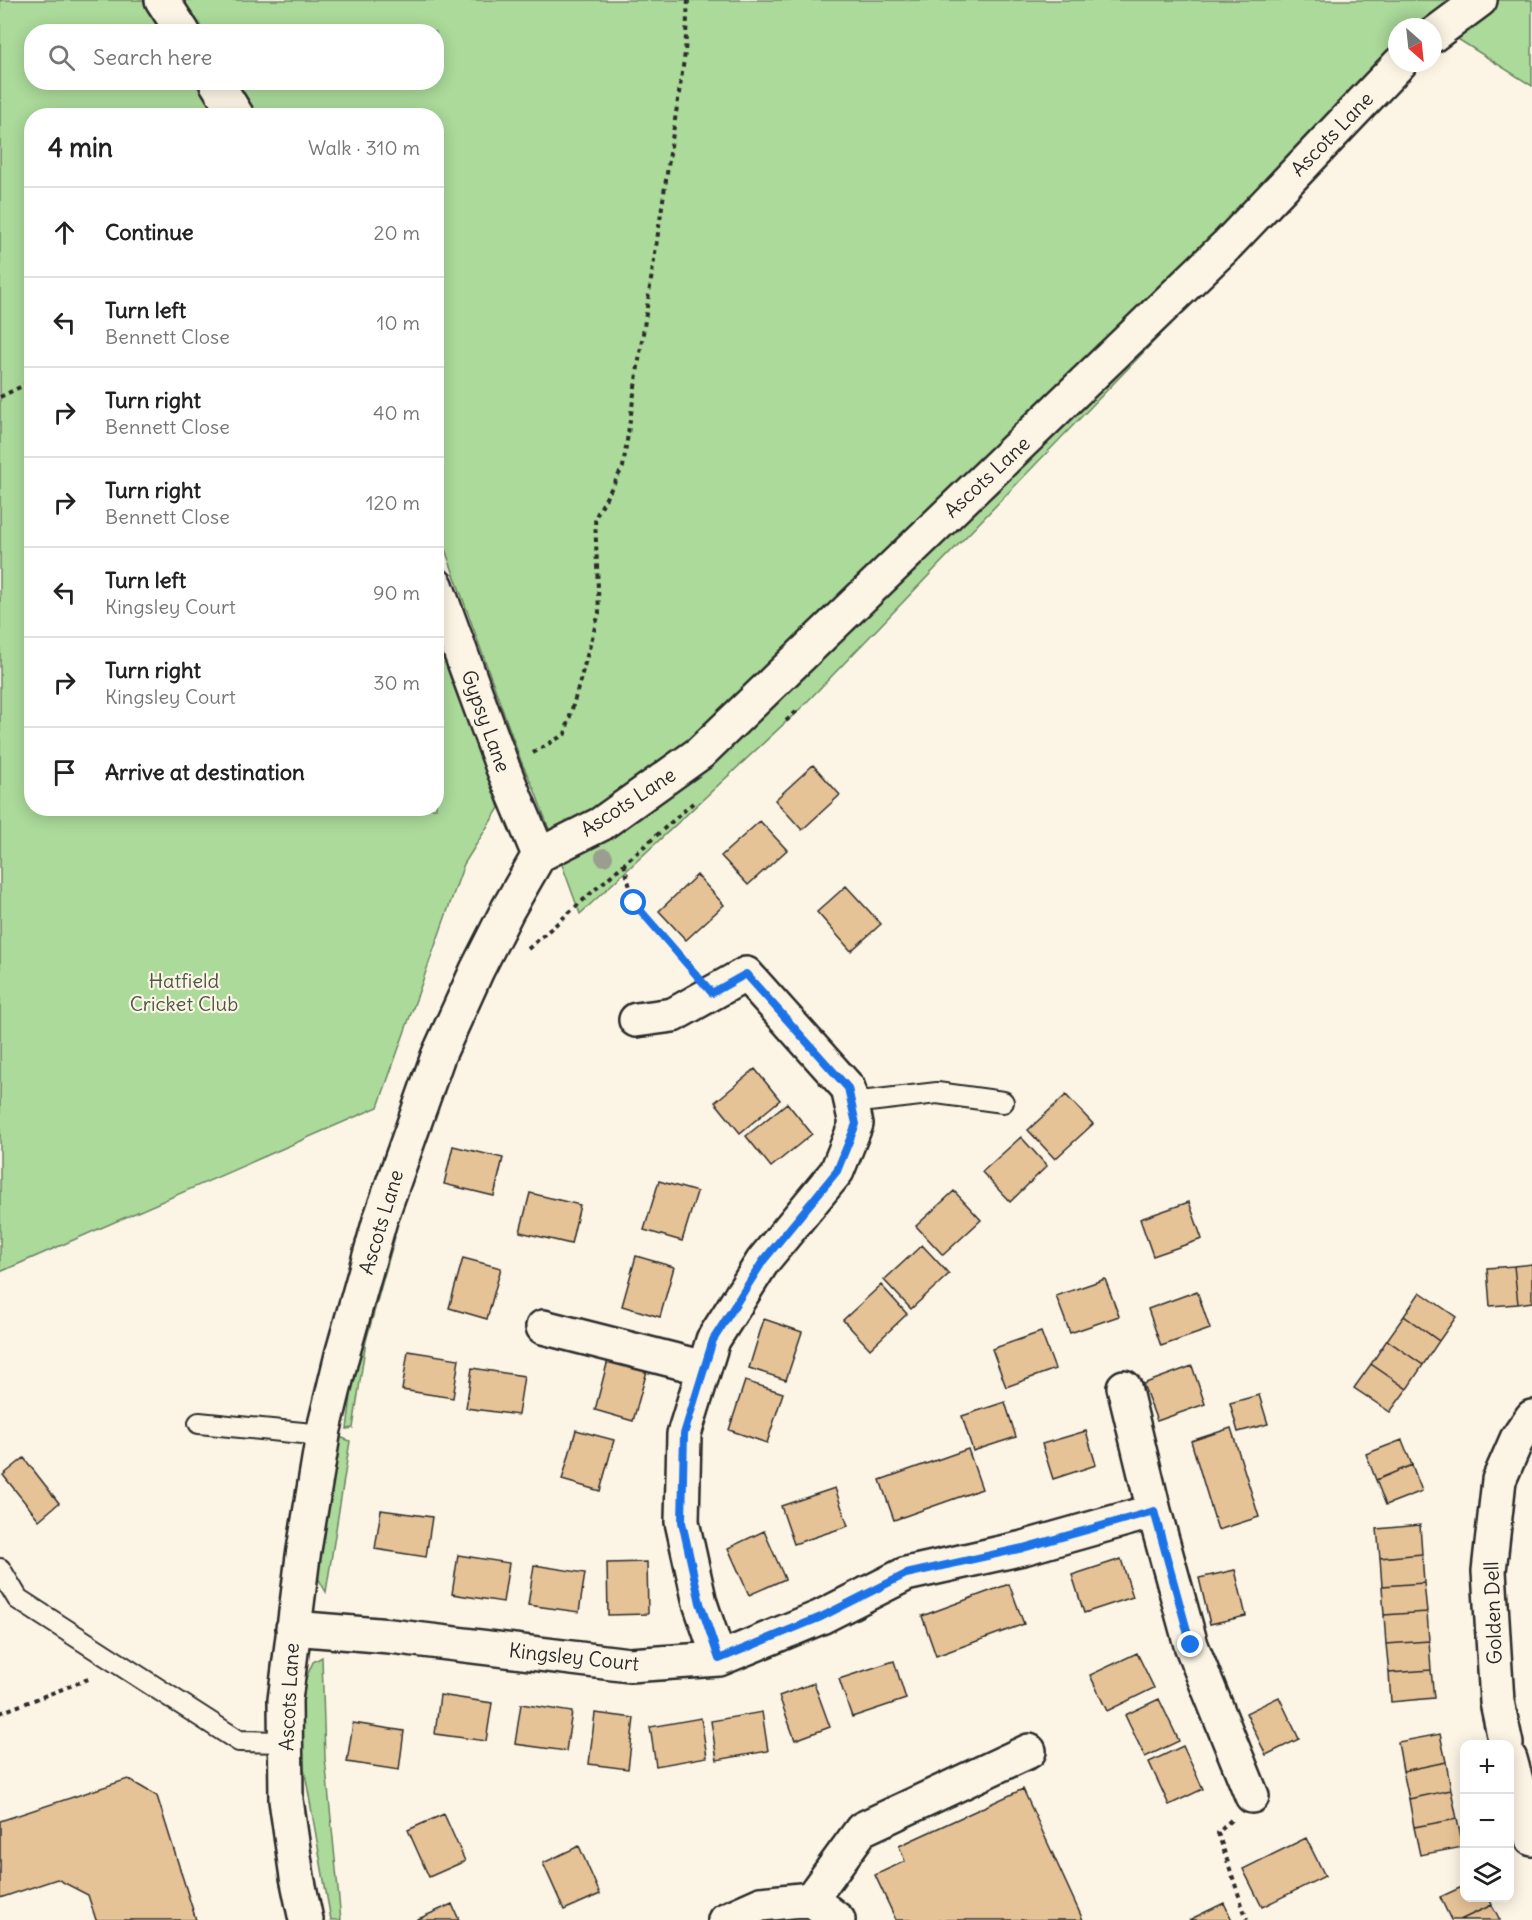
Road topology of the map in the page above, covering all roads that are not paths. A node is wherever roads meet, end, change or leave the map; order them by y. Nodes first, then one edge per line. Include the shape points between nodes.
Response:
1 (162, 0) edge
2 (1480, 0) edge
3 (178, 24) edge
4 (1442, 28) edge
5 (1391, 72) edge
6 (221, 90) edge
7 (232, 108) edge
8 (444, 607) edge
9 (539, 855) junction
10 (636, 1020) dead end
11 (1003, 1102) dead end
12 (852, 1103) junction
13 (543, 1327) dead end
14 (704, 1368) junction
15 (1124, 1387) dead end
16 (1532, 1417) edge
17 (199, 1423) dead end
18 (323, 1435) junction
19 (1154, 1511) junction
20 (0, 1569) edge
21 (293, 1628) junction
22 (719, 1659) junction
23 (1505, 1740) edge
24 (285, 1742) junction
25 (1029, 1750) dead end
26 (1514, 1776) edge
27 (1252, 1796) road end
28 (1532, 1839) edge
29 (811, 1899) junction
30 (306, 1920) edge
31 (725, 1920) edge
32 (838, 1920) edge

1 - 3 street
2 - 4 street
5 - 9 street, Ascots Lane via 1226,246 700,753 601,824
6 - 7 street
8 - 9 street, Gypsy Lane
9 - 18 street, Ascots Lane via 477,970 438,1056 380,1220
10 - 12 street via 673,1016 746,974 848,1088
11 - 12 lane via 937,1093
12 - 14 street via 856,1124 837,1171 763,1261 713,1340
13 - 14 street
14 - 22 street via 684,1434 682,1522 700,1603
15 - 19 street
16 - 23 street, Golden Dell via 1517,1439 1499,1480 1489,1571 1497,1702
17 - 18 lane
18 - 21 street, Ascots Lane
19 - 22 street, Kingsley Court via 1023,1548 906,1574 821,1617
19 - 27 street via 1191,1645
20 - 24 lane via 18,1599 239,1741
21 - 22 street, Kingsley Court via 390,1635 629,1665
21 - 24 street, Ascots Lane
24 - 30 street, Ascots Lane via 286,1800
25 - 29 street via 862,1829
26 - 28 street
29 - 31 street via 761,1904
29 - 32 street

